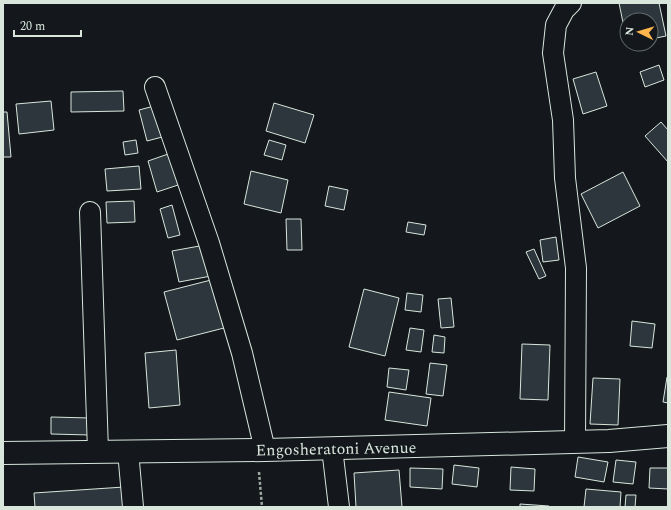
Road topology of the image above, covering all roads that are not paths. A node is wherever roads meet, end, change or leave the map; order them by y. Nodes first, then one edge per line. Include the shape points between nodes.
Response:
1 (571, 3) edge
2 (155, 88) dead end
3 (90, 212) dead end
4 (668, 436) edge
5 (575, 442) junction
6 (332, 448) junction
7 (261, 450) junction
8 (98, 451) junction
9 (128, 451) junction
10 (3, 453) edge
11 (133, 507) edge
12 (339, 507) edge

1 - 5 street via 556,25 553,53 563,120 565,178 576,268
2 - 7 street via 242,353
3 - 8 street
4 - 5 street, Engosheratoni Avenue
5 - 6 street, Engosheratoni Avenue
6 - 7 street, Engosheratoni Avenue
6 - 12 street
7 - 9 street, Engosheratoni Avenue
8 - 9 street, Engosheratoni Avenue
8 - 10 street, Engosheratoni Avenue
9 - 11 street

